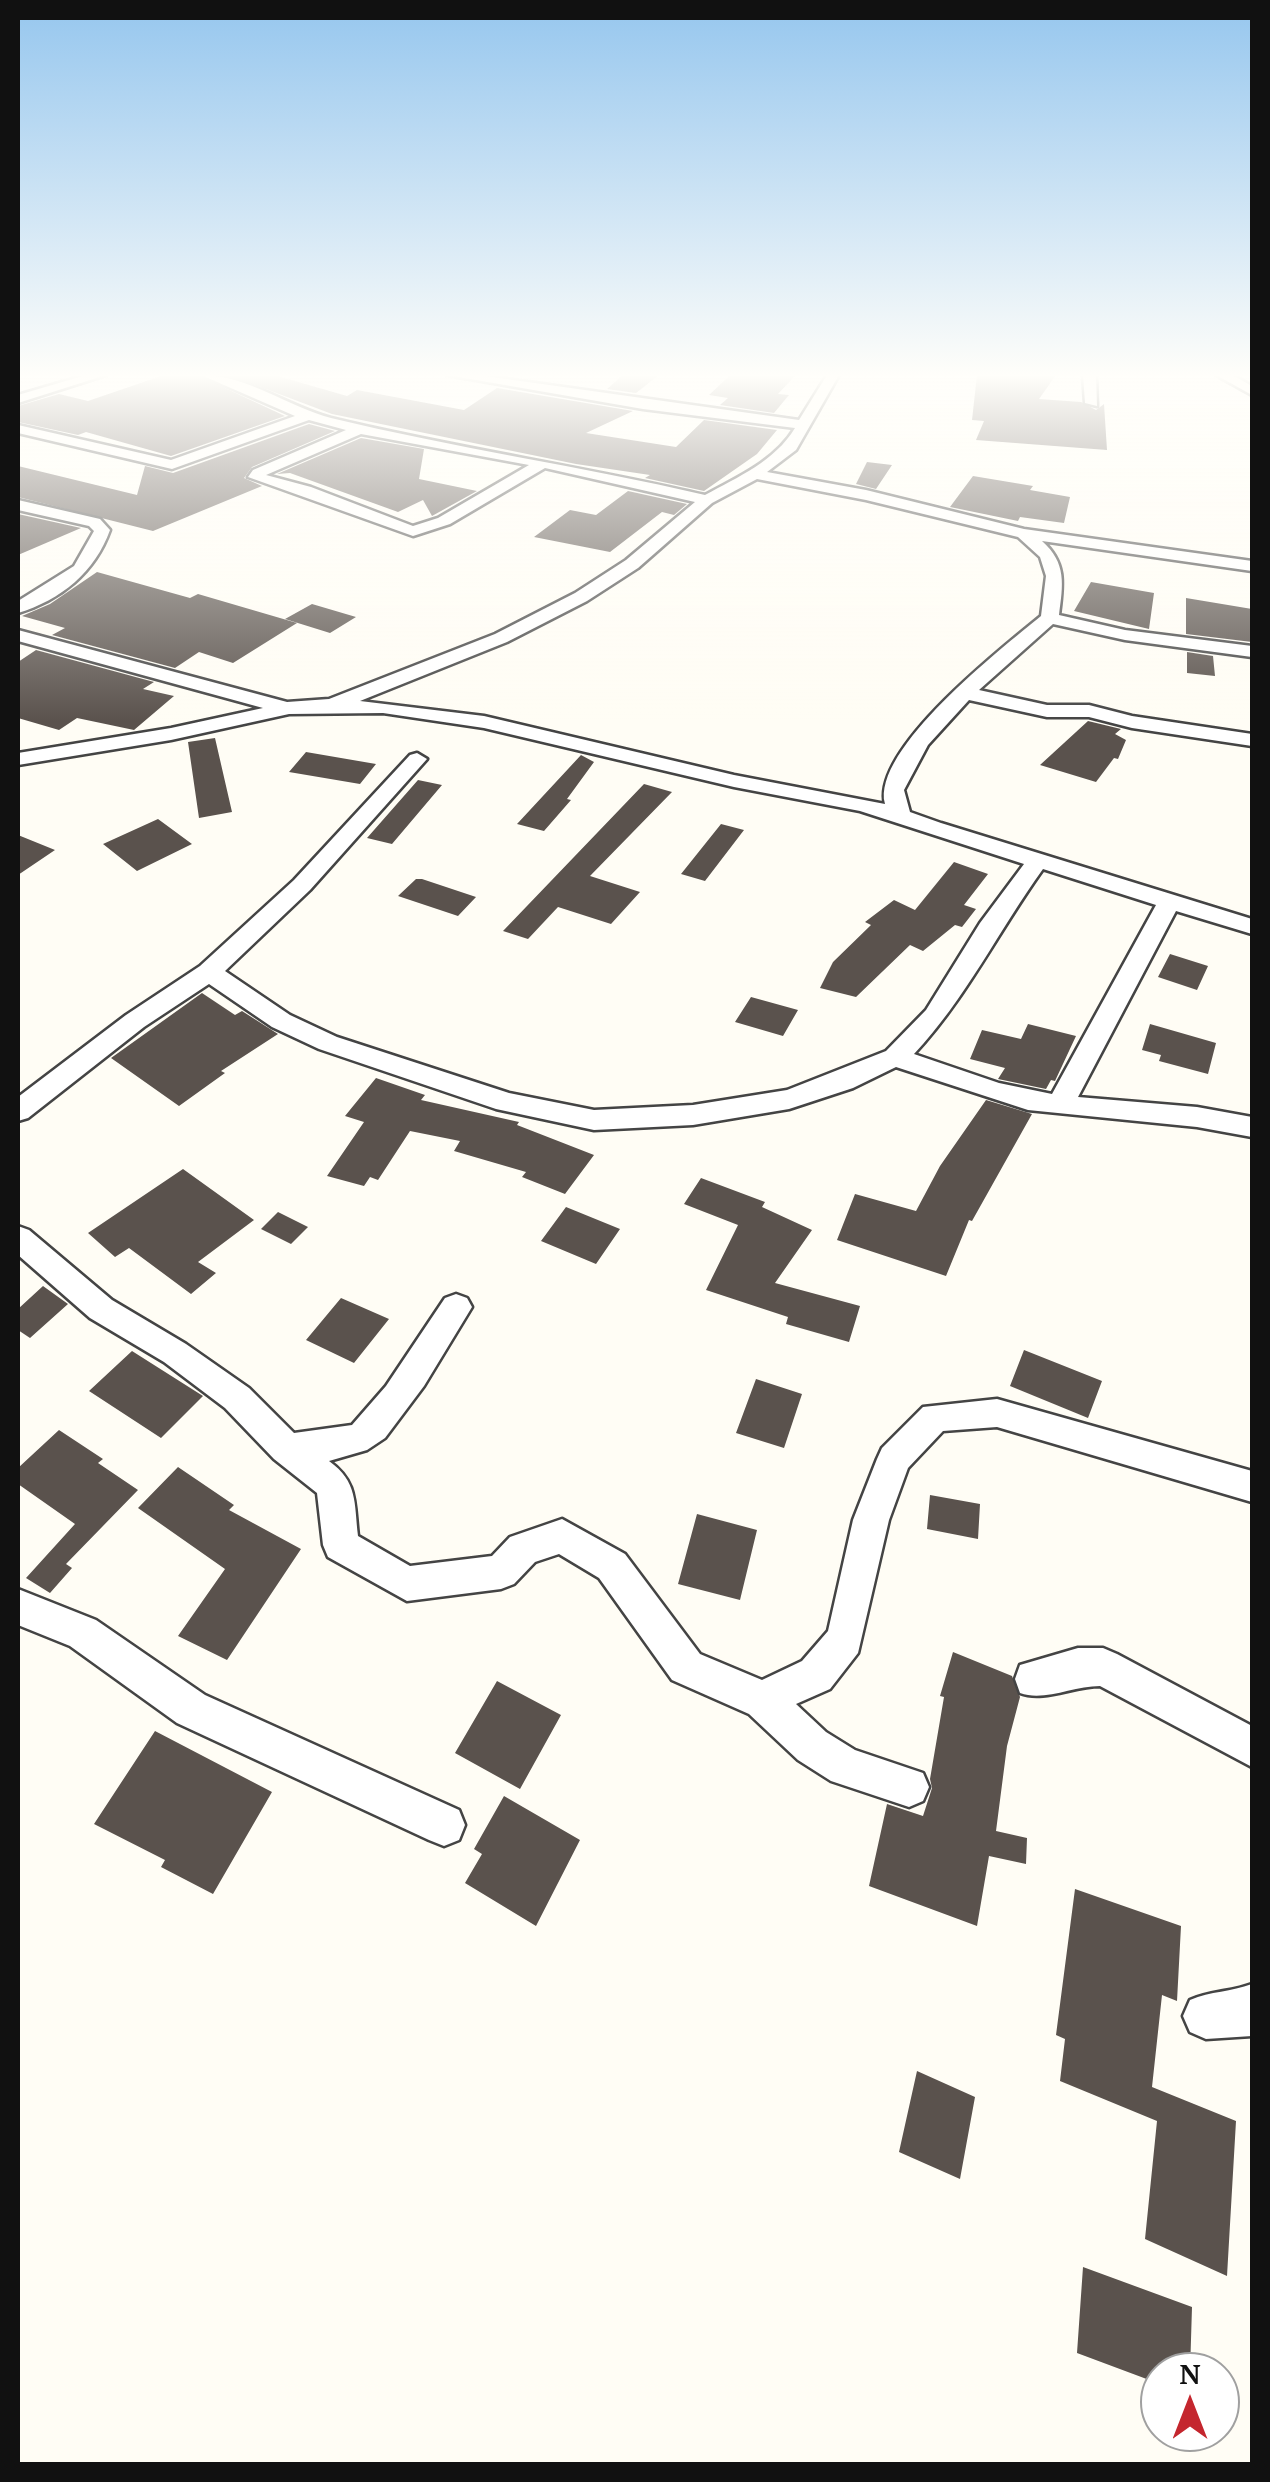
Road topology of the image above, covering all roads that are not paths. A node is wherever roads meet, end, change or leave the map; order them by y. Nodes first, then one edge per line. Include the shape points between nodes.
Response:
1 (308, 491) edge
2 (496, 491) edge
3 (666, 491) edge
4 (724, 491) edge
5 (844, 491) edge
6 (707, 500) junction
7 (18, 504) edge
8 (56, 513) junction
9 (30, 523) dead end
10 (1024, 534) junction
11 (1252, 566) edge
12 (18, 608) edge
13 (1050, 618) junction
14 (18, 635) edge
15 (1252, 652) edge
16 (966, 693) junction
17 (332, 705) junction
18 (289, 708) junction
19 (1252, 740) edge
20 (18, 759) edge
21 (417, 759) dead end
22 (899, 812) junction
23 (1037, 862) junction
24 (1168, 904) junction
25 (1252, 927) edge
26 (209, 972) junction
27 (895, 1057) junction
28 (1061, 1103) junction
29 (18, 1111) edge
30 (1252, 1127) edge
31 (18, 1238) edge
32 (456, 1307) dead end
33 (286, 1448) junction
34 (1252, 1487) edge
35 (18, 1608) edge
36 (1034, 1679) dead end
37 (763, 1700) junction
38 (1252, 1746) edge
39 (909, 1787) dead end
40 (444, 1825) dead end

1 - 2 street via 413,531
3 - 6 street
4 - 6 street
5 - 10 street
6 - 17 street via 632,564 580,597 501,638
7 - 8 street
8 - 9 street
8 - 12 street via 102,530 93,558
10 - 11 street
10 - 13 street via 1048,555 1055,576
13 - 15 street
13 - 16 street
14 - 18 street
16 - 19 street
16 - 22 street via 894,784
17 - 18 street
17 - 22 street via 381,706 498,726
18 - 20 street
21 - 26 street via 302,885
22 - 23 street
23 - 24 street
23 - 27 street via 935,1016
24 - 25 street
24 - 28 street
26 - 27 street via 280,1021 328,1043 506,1102 594,1120 692,1115 789,1099
26 - 29 street
27 - 28 street via 986,1090
28 - 30 street via 1179,1112
31 - 33 street via 101,1309 237,1398
32 - 33 street via 365,1435 319,1448
33 - 37 street via 334,1485 341,1545 407,1584 502,1572 523,1549 562,1536 612,1566 686,1667
34 - 37 street via 998,1412 935,1417 894,1459 870,1520 845,1640 816,1674
35 - 40 street via 82,1634 192,1709
36 - 38 street via 1103,1667
37 - 39 street via 846,1768

